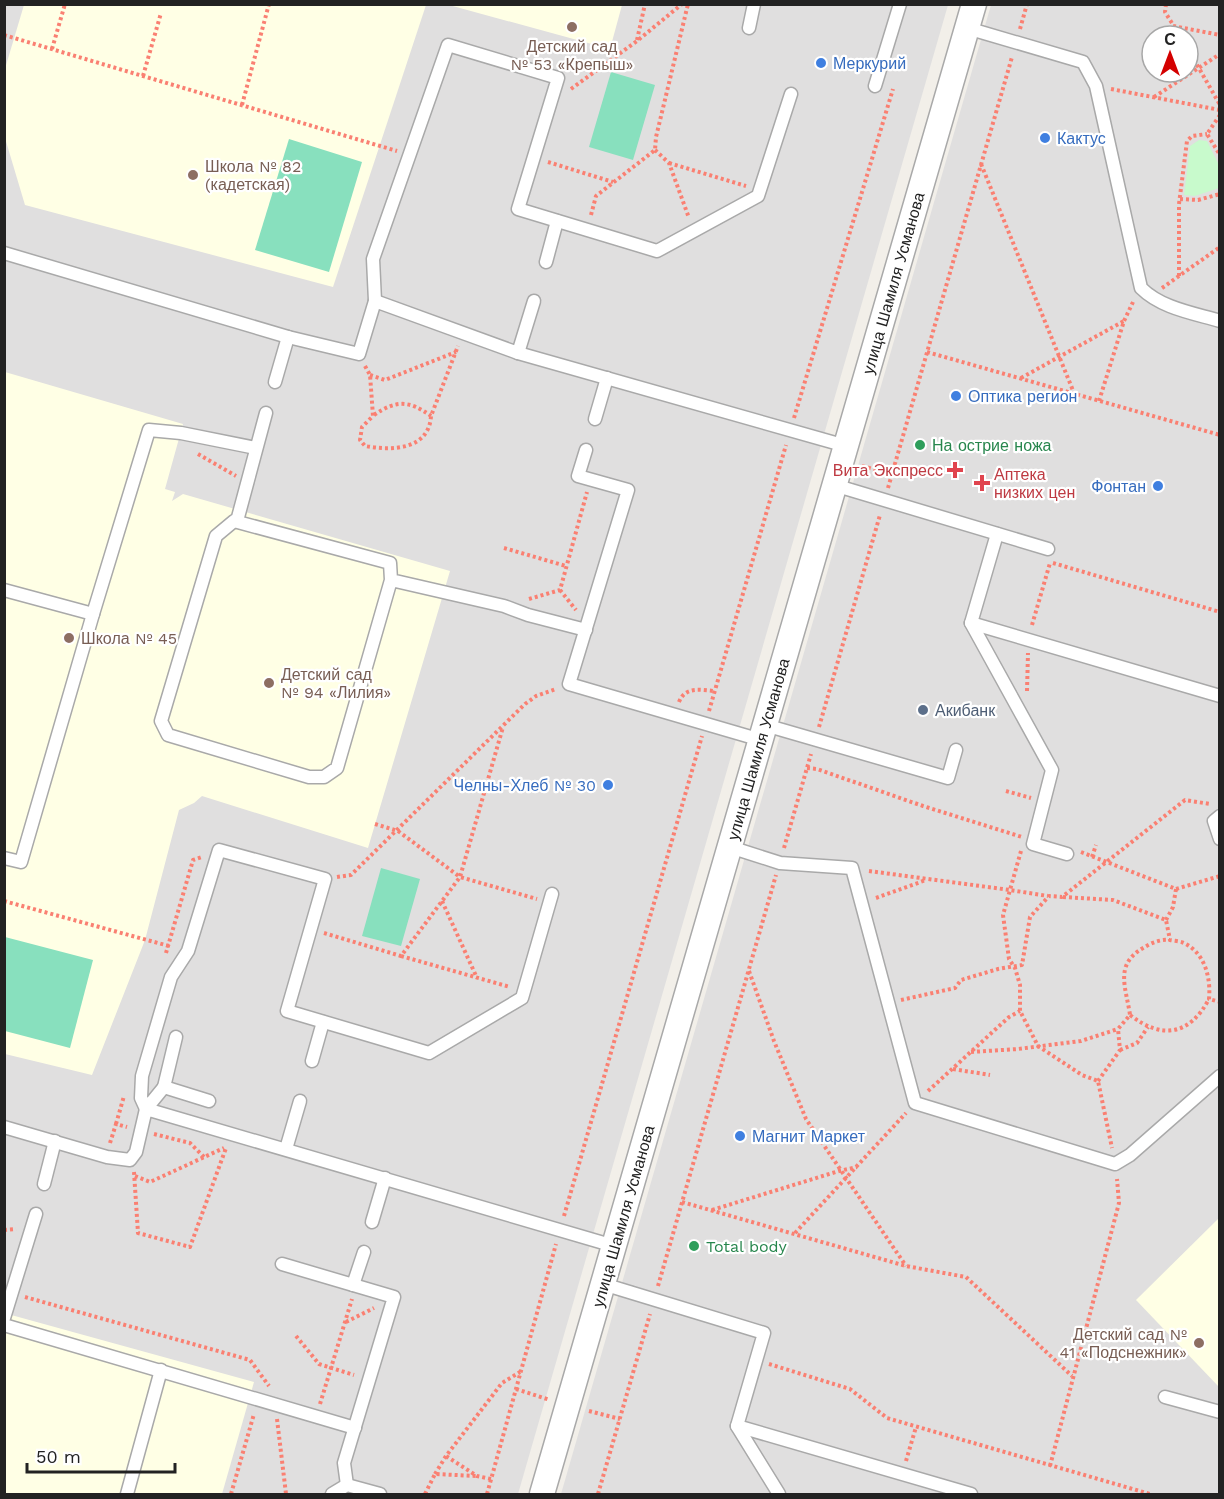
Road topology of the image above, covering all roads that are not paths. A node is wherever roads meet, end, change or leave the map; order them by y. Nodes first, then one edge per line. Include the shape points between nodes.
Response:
1 (754, 4) edge
2 (900, 4) edge
3 (974, 4) edge
4 (749, 28) dead end
5 (967, 28) junction
6 (875, 86) dead end
7 (791, 94) dead end
8 (557, 221) junction
9 (4, 253) edge
10 (546, 262) dead end
11 (375, 301) junction
12 (534, 301) dead end
13 (1220, 321) edge
14 (288, 337) junction
15 (518, 353) junction
16 (607, 378) junction
17 (275, 382) dead end
18 (266, 413) dead end
19 (595, 419) dead end
20 (846, 446) junction
21 (256, 448) junction
22 (586, 450) dead end
23 (834, 485) junction
24 (237, 521) junction
25 (997, 534) junction
26 (1048, 549) dead end
27 (391, 580) junction
28 (4, 590) edge
29 (93, 614) junction
30 (971, 623) junction
31 (587, 627) junction
32 (1220, 696) edge
33 (763, 732) junction
34 (956, 750) dead end
35 (1220, 816) edge
36 (1220, 839) edge
37 (730, 847) junction
38 (1067, 854) road end
39 (4, 858) edge
40 (551, 898) road end
41 (324, 1022) junction
42 (176, 1037) dead end
43 (312, 1061) dead end
44 (1220, 1076) edge
45 (164, 1087) junction
46 (209, 1101) dead end
47 (300, 1101) dead end
48 (146, 1109) junction
49 (4, 1127) edge
50 (55, 1141) junction
51 (286, 1149) junction
52 (385, 1178) junction
53 (44, 1185) dead end
54 (36, 1214) dead end
55 (372, 1222) dead end
56 (614, 1246) junction
57 (364, 1252) dead end
58 (282, 1264) dead end
59 (603, 1284) junction
60 (355, 1285) junction
61 (4, 1318) edge
62 (4, 1325) edge
63 (161, 1370) junction
64 (1166, 1397) dead end
65 (1220, 1412) edge
66 (737, 1426) junction
67 (355, 1428) junction
68 (347, 1485) junction
69 (127, 1494) edge
70 (332, 1494) edge
71 (380, 1494) edge
72 (542, 1494) edge
73 (779, 1494) edge
74 (971, 1494) edge

1 - 4 lane
2 - 6 lane
3 - 5 street, улица Шамиля Усманова
5 - 13 lane via 1083,62 1096,86 1145,292 1164,303
5 - 20 street, улица Шамиля Усманова
7 - 8 lane via 758,196 694,231 657,251
8 - 10 lane
8 - 11 lane via 518,209 558,78 448,45 373,259
9 - 14 lane
11 - 14 lane via 359,354
11 - 15 lane
12 - 15 lane
14 - 17 lane
15 - 16 lane
16 - 19 lane
16 - 20 lane
18 - 21 lane
20 - 23 street, улица Шамиля Усманова
21 - 24 lane
21 - 29 lane via 149,430
22 - 31 lane via 578,476 628,490
23 - 25 lane
23 - 33 street, улица Шамиля Усманова
24 - 27 lane via 390,563
24 - 27 lane via 216,536 161,721 168,735 309,777 324,777 337,768
25 - 26 lane
25 - 30 lane
27 - 31 lane
28 - 29 lane
29 - 39 lane via 21,862
30 - 32 lane
30 - 38 lane via 1052,770 1030,839 1033,844
31 - 33 lane via 569,684 705,722
33 - 34 lane via 948,778
33 - 37 street, улица Шамиля Усманова
35 - 36 lane via 1214,821
37 - 44 lane via 780,863 852,868 915,1103 1115,1164
37 - 56 street, улица Шамиля Усманова
40 - 41 lane via 522,998 429,1053
41 - 43 lane
41 - 48 lane via 287,1011 325,879 219,850 188,951 171,977 142,1076 141,1098
42 - 45 lane
45 - 46 lane
45 - 48 lane
47 - 51 lane
48 - 50 lane via 136,1152 130,1160
48 - 51 lane
49 - 50 lane
50 - 53 lane
51 - 52 lane
52 - 55 lane
52 - 56 lane
54 - 61 lane
56 - 59 street, улица Шамиля Усманова
57 - 60 lane
58 - 60 lane
59 - 66 lane via 764,1333
59 - 72 street, улица Шамиля Усманова
60 - 67 lane via 394,1297
62 - 63 lane
63 - 67 lane
63 - 69 lane
64 - 65 lane
66 - 73 lane
66 - 74 lane
67 - 68 lane via 344,1463
68 - 70 lane
68 - 71 lane

